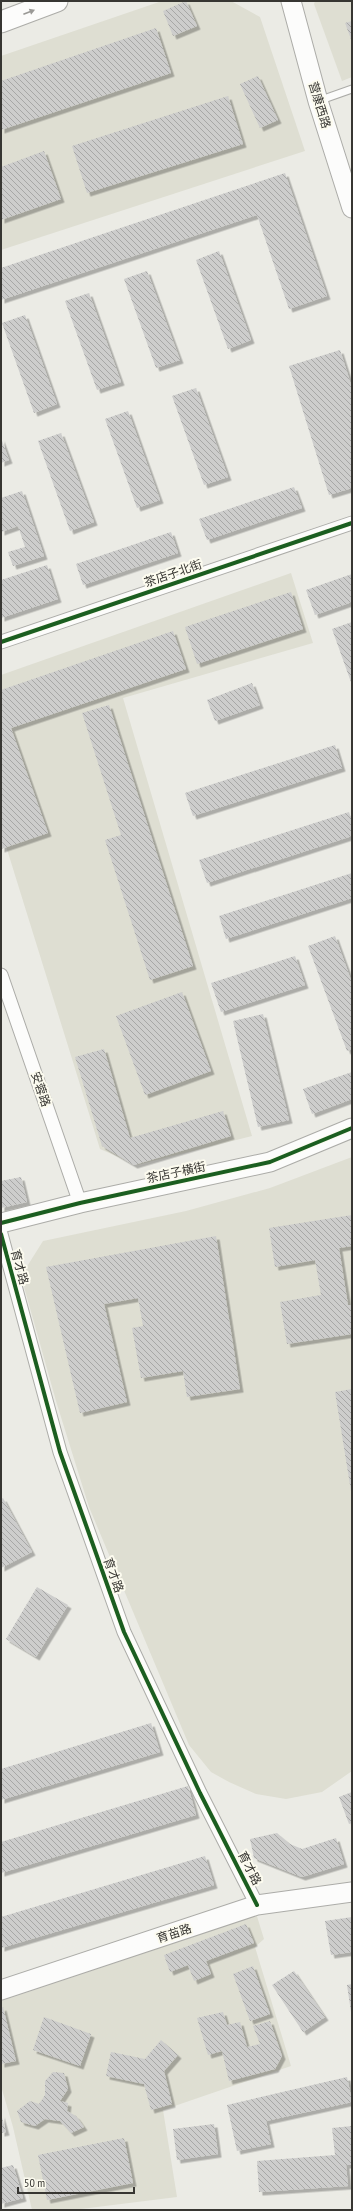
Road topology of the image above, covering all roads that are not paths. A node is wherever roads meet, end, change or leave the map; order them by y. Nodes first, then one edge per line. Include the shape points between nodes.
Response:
1 (57, 1) edge
2 (291, 1) edge
3 (1, 22) edge
4 (352, 88) edge
5 (318, 101) junction
6 (352, 208) edge
7 (352, 523) edge
8 (1, 642) edge
9 (1, 975) edge
10 (352, 1128) edge
11 (80, 1203) junction
12 (1, 1223) edge
13 (1, 1234) edge
14 (352, 1892) edge
15 (257, 1905) junction
16 (1, 1990) edge

3 -> 1 main road
2 - 5 street, 营康西路
4 - 5 lane
5 - 6 street, 营康西路
7 - 8 street, 茶店子北街
9 - 11 street, 安蓉路
10 - 11 street, 茶店子横街 via 270,1162
11 - 12 street, 茶店子横街
13 - 15 street, 育才路 via 60,1452 124,1632 200,1793
14 - 15 street, 育苗路
15 - 16 street, 育苗路

